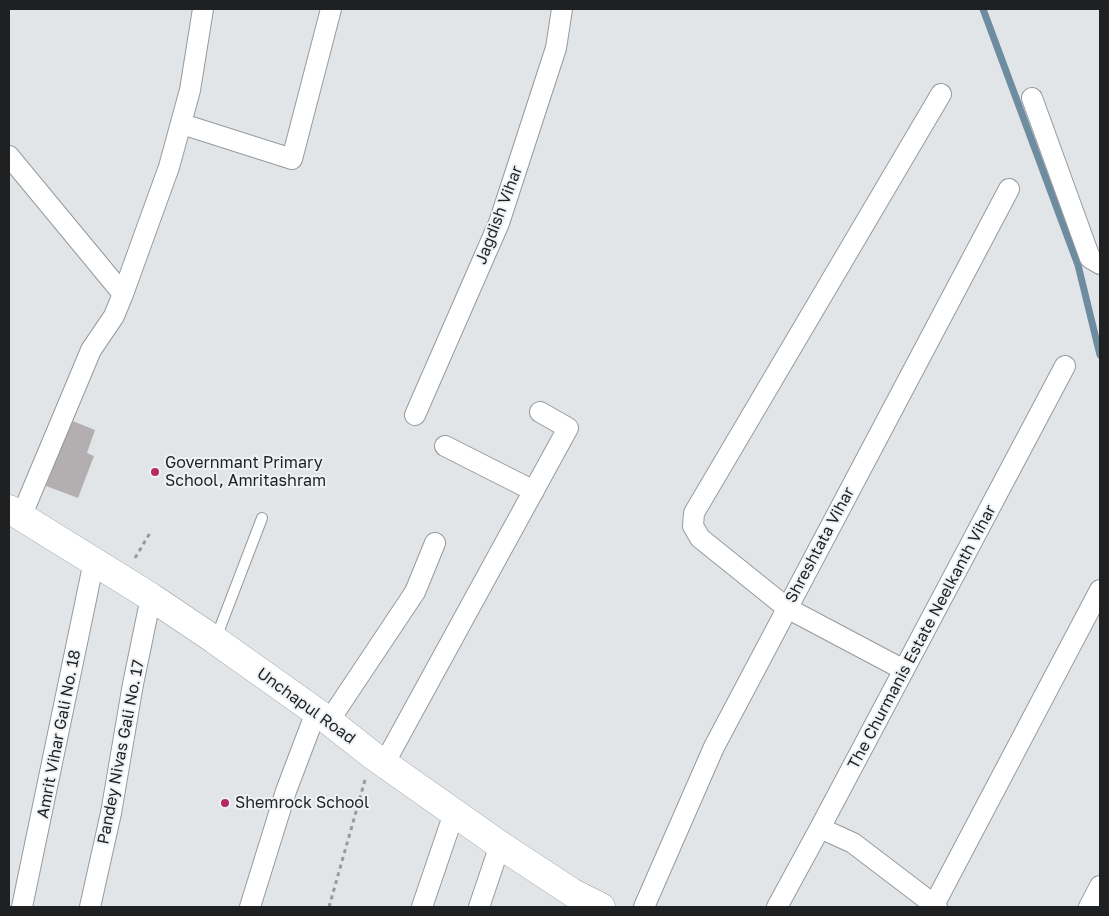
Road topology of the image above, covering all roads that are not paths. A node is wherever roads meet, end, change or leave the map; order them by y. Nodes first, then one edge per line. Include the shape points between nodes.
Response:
1 (203, 9) edge
2 (331, 9) edge
3 (562, 9) edge
4 (941, 94) dead end
5 (1032, 98) dead end
6 (182, 124) junction
7 (9, 156) edge
8 (1009, 189) dead end
9 (1100, 264) edge
10 (123, 294) junction
11 (1065, 366) dead end
12 (540, 412) dead end
13 (415, 415) dead end
14 (445, 446) dead end
15 (534, 491) junction
16 (15, 513) edge
17 (262, 518) dead end
18 (435, 543) dead end
19 (94, 561) junction
20 (1100, 590) edge
21 (151, 597) junction
22 (787, 608) junction
23 (216, 640) junction
24 (904, 670) junction
25 (322, 716) junction
26 (378, 759) junction
27 (454, 813) junction
28 (820, 828) junction
29 (500, 845) junction
30 (1100, 886) edge
31 (571, 900) edge
32 (935, 906) edge
33 (22, 907) edge
34 (90, 907) edge
35 (250, 907) edge
36 (422, 907) edge
37 (479, 907) edge
38 (601, 907) edge
39 (644, 907) edge
40 (777, 907) edge
41 (1088, 907) edge

1 - 6 street
2 - 6 street via 292,159
3 - 13 street, Jagdish Vihar via 556,48 499,223
4 - 22 street via 694,513 693,526 700,538
5 - 9 street via 1090,258
6 - 10 street
7 - 10 street
8 - 22 street, Shreshtata Vihar
10 - 16 street via 114,316 91,350
11 - 24 street, The Churmanis Estate Neelkanth Vihar
12 - 15 street via 568,428
14 - 15 street
15 - 26 street
16 - 19 street, Unchapul Road
17 - 23 lane
18 - 25 street via 415,592
19 - 21 street, Unchapul Road
19 - 33 street, Amrit Vihar Gali No. 18
20 - 32 street
21 - 23 street, Unchapul Road
21 - 34 street, Pandey Nivas Gali No. 17
22 - 24 street
22 - 39 street, Shreshtata Vihar via 714,747
23 - 25 street, Unchapul Road
24 - 28 street, The Churmanis Estate Neelkanth Vihar
25 - 26 street, Unchapul Road
25 - 35 street via 286,791
26 - 27 street, Unchapul Road
27 - 29 street, Unchapul Road
27 - 36 street
28 - 32 street via 853,843
28 - 40 street, The Churmanis Estate Neelkanth Vihar
29 - 31 street, Unchapul Road
29 - 37 street
30 - 41 street
31 - 38 street, Unchapul Road

